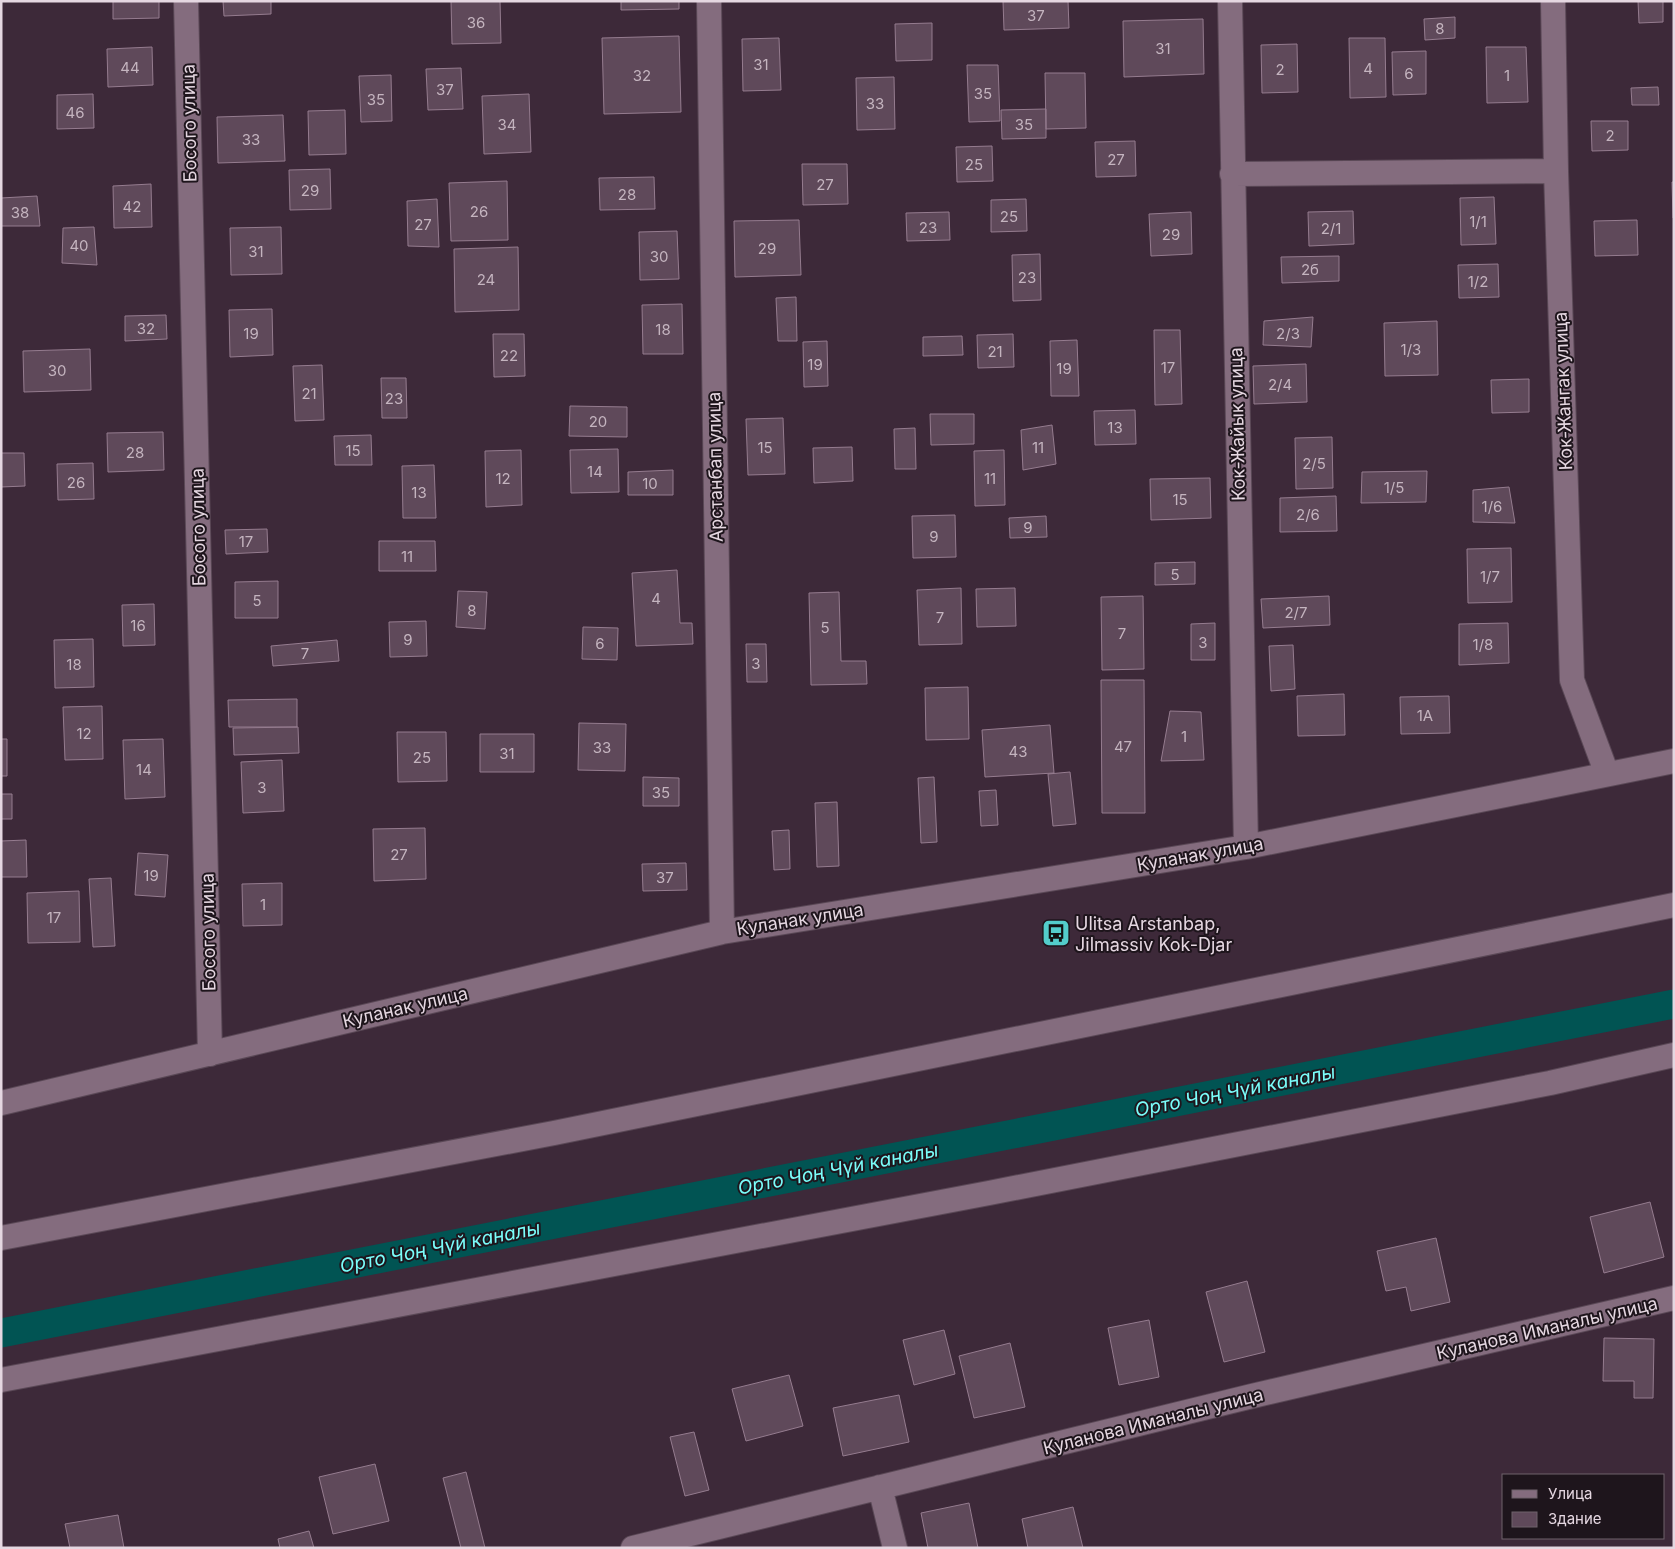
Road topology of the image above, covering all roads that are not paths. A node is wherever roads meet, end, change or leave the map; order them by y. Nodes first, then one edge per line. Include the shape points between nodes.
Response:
1 (186, 1) edge
2 (709, 1) edge
3 (1230, 1) edge
4 (1553, 1) edge
5 (1556, 171) junction
6 (1232, 174) junction
7 (1674, 761) edge
8 (1607, 774) junction
9 (1246, 847) junction
10 (1674, 905) edge
11 (722, 932) junction
12 (210, 1054) junction
13 (1674, 1055) edge
14 (1, 1104) edge
15 (1, 1238) edge
16 (1674, 1298) edge
17 (1, 1380) edge
18 (880, 1487) junction
19 (633, 1548) edge
20 (895, 1548) edge

1 - 12 street, Босого улица
2 - 11 street, Арстанбап улица
3 - 6 street, Кок-Жайык улица
4 - 5 street, Кок-Жангак улица
5 - 6 street
5 - 8 street, Кок-Жангак улица via 1572,680
6 - 9 street, Кок-Жайык улица
7 - 8 street, Куланак улица
8 - 9 street, Куланак улица
9 - 11 street, Куланак улица
10 - 15 street via 554,1132
11 - 12 street, Куланак улица
12 - 14 street, Куланак улица
13 - 17 street via 1540,1085 989,1194
16 - 18 street, Куланова Иманалы улица
18 - 19 street, Куланова Иманалы улица
18 - 20 street

